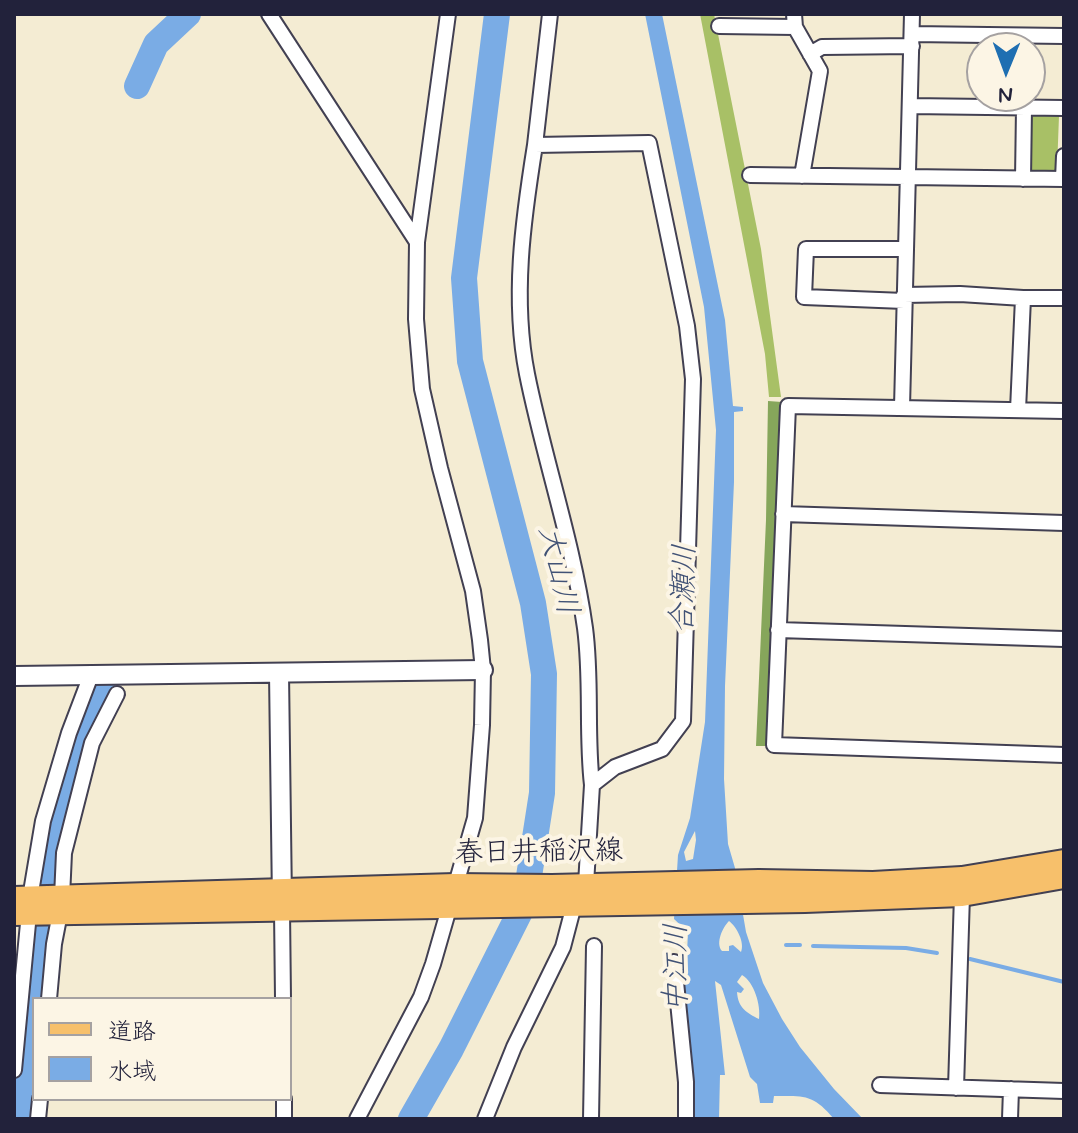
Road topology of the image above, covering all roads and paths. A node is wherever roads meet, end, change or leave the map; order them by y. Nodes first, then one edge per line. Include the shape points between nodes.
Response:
1 (269, 14) edge
2 (448, 14) edge
3 (550, 14) edge
4 (912, 14) edge
5 (794, 20) edge
6 (719, 26) dead end
7 (1064, 36) edge
8 (912, 40) junction
9 (810, 54) junction
10 (910, 106) junction
11 (966, 107) edge
12 (1024, 112) edge
13 (535, 145) junction
14 (1064, 156) edge
15 (750, 175) dead end
16 (802, 176) junction
17 (908, 177) junction
18 (1023, 179) junction
19 (1064, 179) edge
20 (417, 242) junction
21 (905, 249) junction
22 (904, 298) junction
23 (1023, 298) junction
24 (1064, 298) edge
25 (902, 407) junction
26 (1018, 410) junction
27 (1064, 411) edge
28 (783, 514) junction
29 (1064, 523) edge
30 (778, 630) junction
31 (1064, 639) edge
32 (483, 670) junction
33 (279, 673) junction
34 (91, 675) junction
35 (14, 676) edge
36 (117, 694) dead end
37 (1064, 755) edge
38 (592, 785) junction
39 (1064, 861) edge
40 (1064, 877) edge
41 (586, 884) junction
42 (455, 885) junction
43 (760, 892) junction
44 (613, 894) junction
45 (962, 895) junction
46 (552, 896) junction
47 (282, 899) junction
48 (59, 905) junction
49 (574, 905) junction
50 (26, 906) edge
51 (448, 907) junction
52 (594, 946) dead end
53 (674, 962) dead end
54 (49, 997) edge
55 (283, 997) edge
56 (14, 1070) edge
57 (880, 1085) dead end
58 (956, 1088) junction
59 (1011, 1089) junction
60 (1064, 1091) edge
61 (357, 1119) edge
62 (485, 1119) edge
63 (591, 1119) edge
64 (686, 1119) edge
65 (1010, 1119) edge

1 - 20 street
2 - 20 street
3 - 13 street
4 - 8 street
5 - 6 street
5 - 9 street
7 - 8 street
8 - 9 street via 822,47
8 - 10 street
9 - 16 street via 820,71
10 - 11 street
10 - 17 street
12 - 18 street
13 - 38 street via 522,243 520,313 527,372 585,629
13 - 38 street via 649,143 693,379 683,721 662,749 615,767
14 - 19 street
15 - 16 street
16 - 17 street
17 - 18 street
17 - 21 street
18 - 19 street
20 - 32 street via 422,389 473,591
21 - 22 street
21 - 22 street via 806,249 804,297
22 - 23 street
22 - 25 street
23 - 24 street
23 - 26 street
25 - 26 street
25 - 28 street via 788,406
26 - 27 street
28 - 29 street
28 - 30 street
30 - 31 street
30 - 37 street via 774,745
32 - 33 street
32 - 42 street via 475,818
33 - 34 street
33 - 47 street
34 - 35 street
34 - 50 street via 43,821
36 - 48 street via 92,743 64,853
38 - 41 street
39 - 43 main road, 春日井稲沢線 via 962,878
40 - 45 main road, 春日井稲沢線
41 - 44 main road, 春日井稲沢線
41 - 46 main road, 春日井稲沢線
41 - 49 street
42 - 46 main road, 春日井稲沢線
42 - 47 main road, 春日井稲沢線
42 - 51 street
43 - 44 main road, 春日井稲沢線
43 - 45 main road, 春日井稲沢線
44 - 49 main road, 春日井稲沢線
45 - 58 street
46 - 49 main road, 春日井稲沢線
46 - 51 main road, 春日井稲沢線
47 - 48 main road, 春日井稲沢線
47 - 51 main road, 春日井稲沢線
47 - 55 street
48 - 50 main road, 春日井稲沢線
48 - 54 street
49 - 62 street via 563,947
50 - 56 street
51 - 61 street via 421,997
52 - 63 street
53 - 64 street
57 - 58 street
58 - 59 street
59 - 60 street
59 - 65 street

